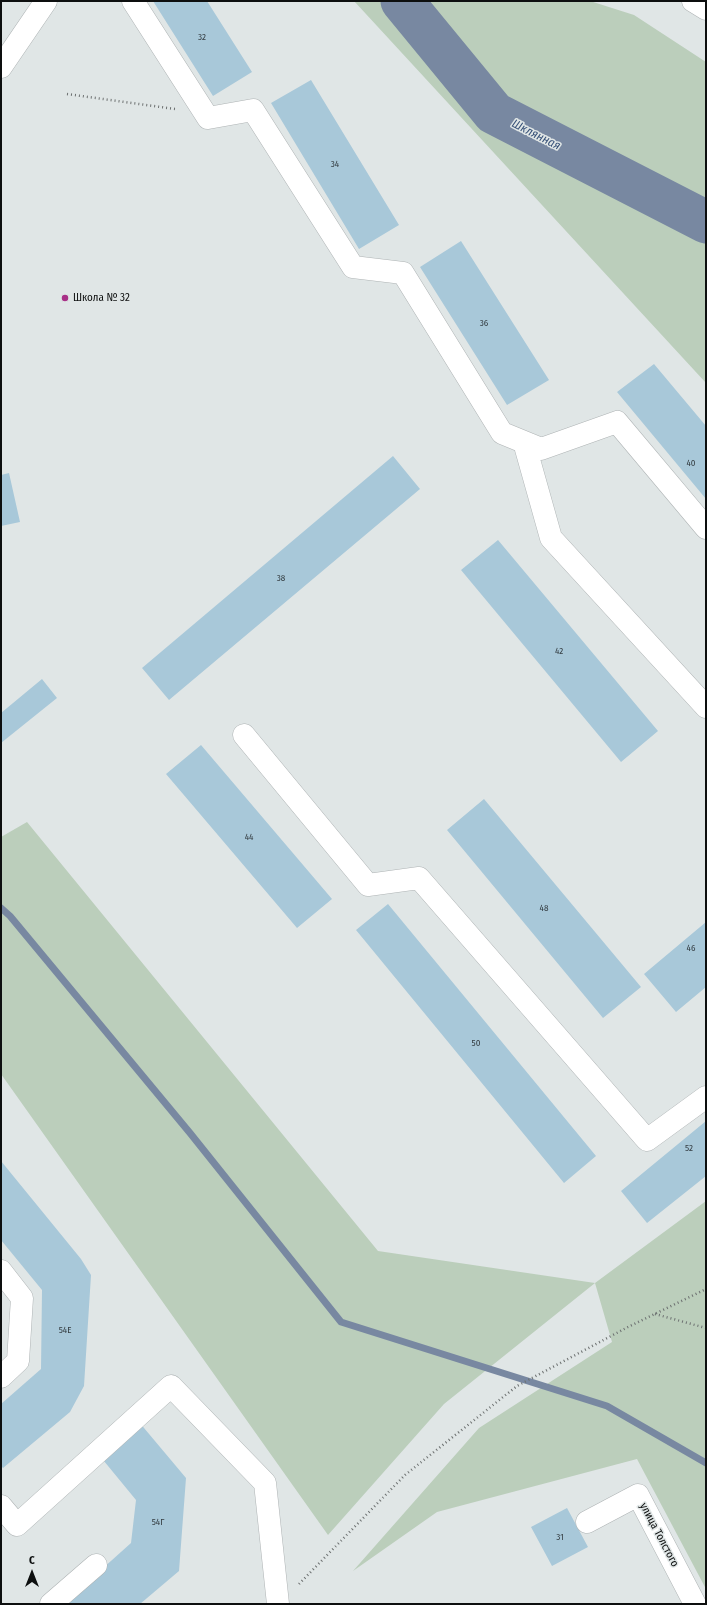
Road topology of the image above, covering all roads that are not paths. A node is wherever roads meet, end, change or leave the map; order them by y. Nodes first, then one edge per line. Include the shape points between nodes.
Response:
1 (46, 1) edge
2 (133, 1) edge
3 (693, 1) edge
4 (706, 9) edge
5 (1, 67) edge
6 (524, 442) junction
7 (706, 528) edge
8 (706, 708) edge
9 (244, 735) dead end
10 (706, 1097) edge
11 (1, 1271) edge
12 (1, 1376) edge
13 (1, 1506) edge
14 (587, 1522) dead end
15 (96, 1564) dead end
16 (51, 1604) edge
17 (278, 1604) edge
18 (695, 1604) edge

1 - 5 street
2 - 6 street via 208,118 253,110 353,267 404,273 502,433
3 - 4 street
6 - 7 street via 541,448 617,422
6 - 8 street via 551,538
9 - 10 street via 368,885 419,878 647,1140
11 - 12 street via 22,1298 18,1360
13 - 17 street via 17,1525 171,1386 265,1483
14 - 18 street, улица Толстого via 638,1495
15 - 16 street

